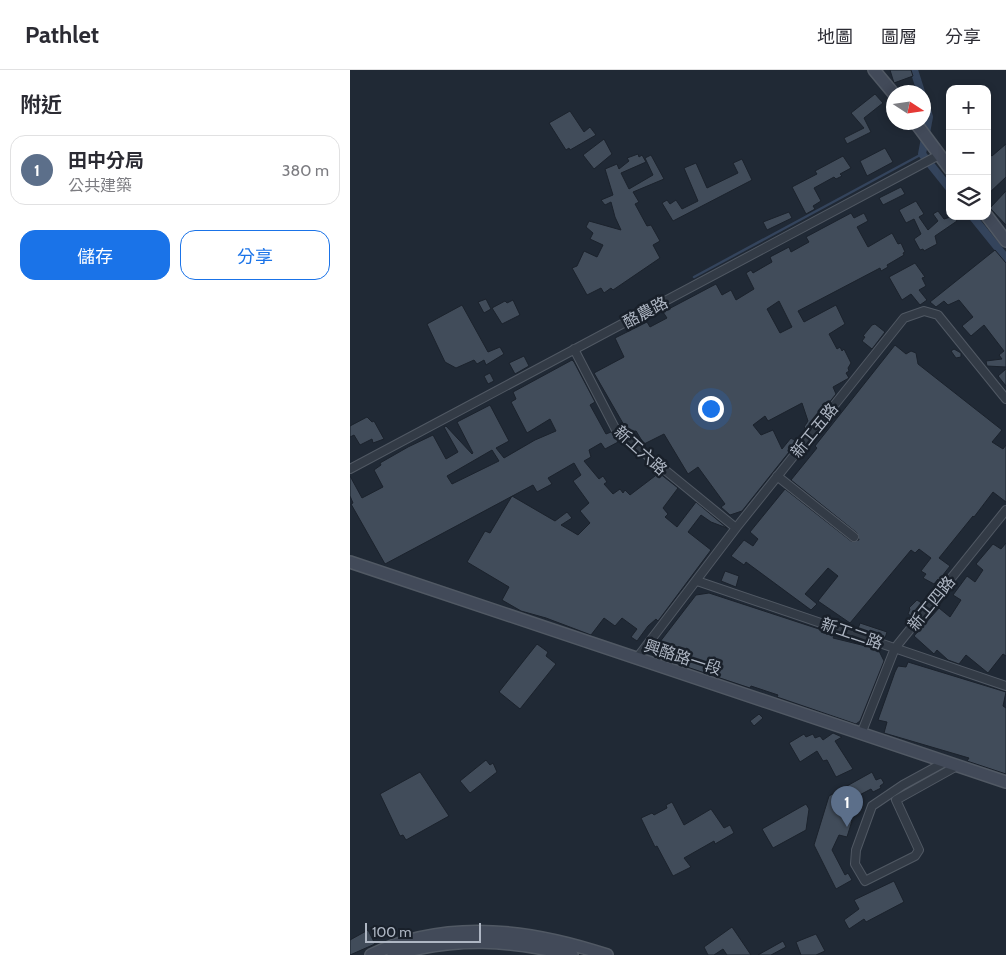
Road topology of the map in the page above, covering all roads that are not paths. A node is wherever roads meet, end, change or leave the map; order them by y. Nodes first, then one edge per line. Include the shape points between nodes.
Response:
1 (874, 70) edge
2 (886, 85) edge
3 (921, 130) edge
4 (939, 155) junction
5 (946, 164) edge
6 (990, 220) edge
7 (1006, 241) edge
8 (574, 349) junction
9 (1006, 399) edge
10 (350, 469) edge
11 (777, 476) junction
12 (1006, 510) edge
13 (736, 528) junction
14 (854, 537) dead end
15 (350, 562) edge
16 (697, 581) junction
17 (895, 648) junction
18 (637, 658) junction
19 (1006, 686) edge
20 (861, 734) junction
21 (945, 762) junction
22 (957, 766) junction
23 (1006, 782) edge
24 (391, 950) edge
25 (371, 955) edge
26 (572, 955) edge
27 (607, 955) edge

1 - 2 street
3 - 4 street
4 - 5 street
4 - 8 street, 酪農路
6 - 7 street
8 - 10 street, 酪農路
8 - 13 street, 新工六路 via 616,430
9 - 11 street, 新工五路 via 938,315 914,312 904,318
11 - 13 street, 新工五路
11 - 14 street
12 - 17 street, 新工四路
13 - 16 street, 新工五路
15 - 18 street, 興酪路一段
16 - 17 street, 新工二路
16 - 18 street, 新工五路
17 - 19 street, 新工二路
17 - 20 street, 新工四路
18 - 20 street, 興酪路一段
20 - 21 street, 興酪路一段
21 - 22 street, 興酪路一段
21 - 22 street via 872,806 863,826 855,864 865,881 915,856 919,850 896,800
22 - 23 street, 興酪路一段
24 - 25 street
24 - 26 street via 466,941 532,945
24 - 27 street via 434,935 497,932 537,936

